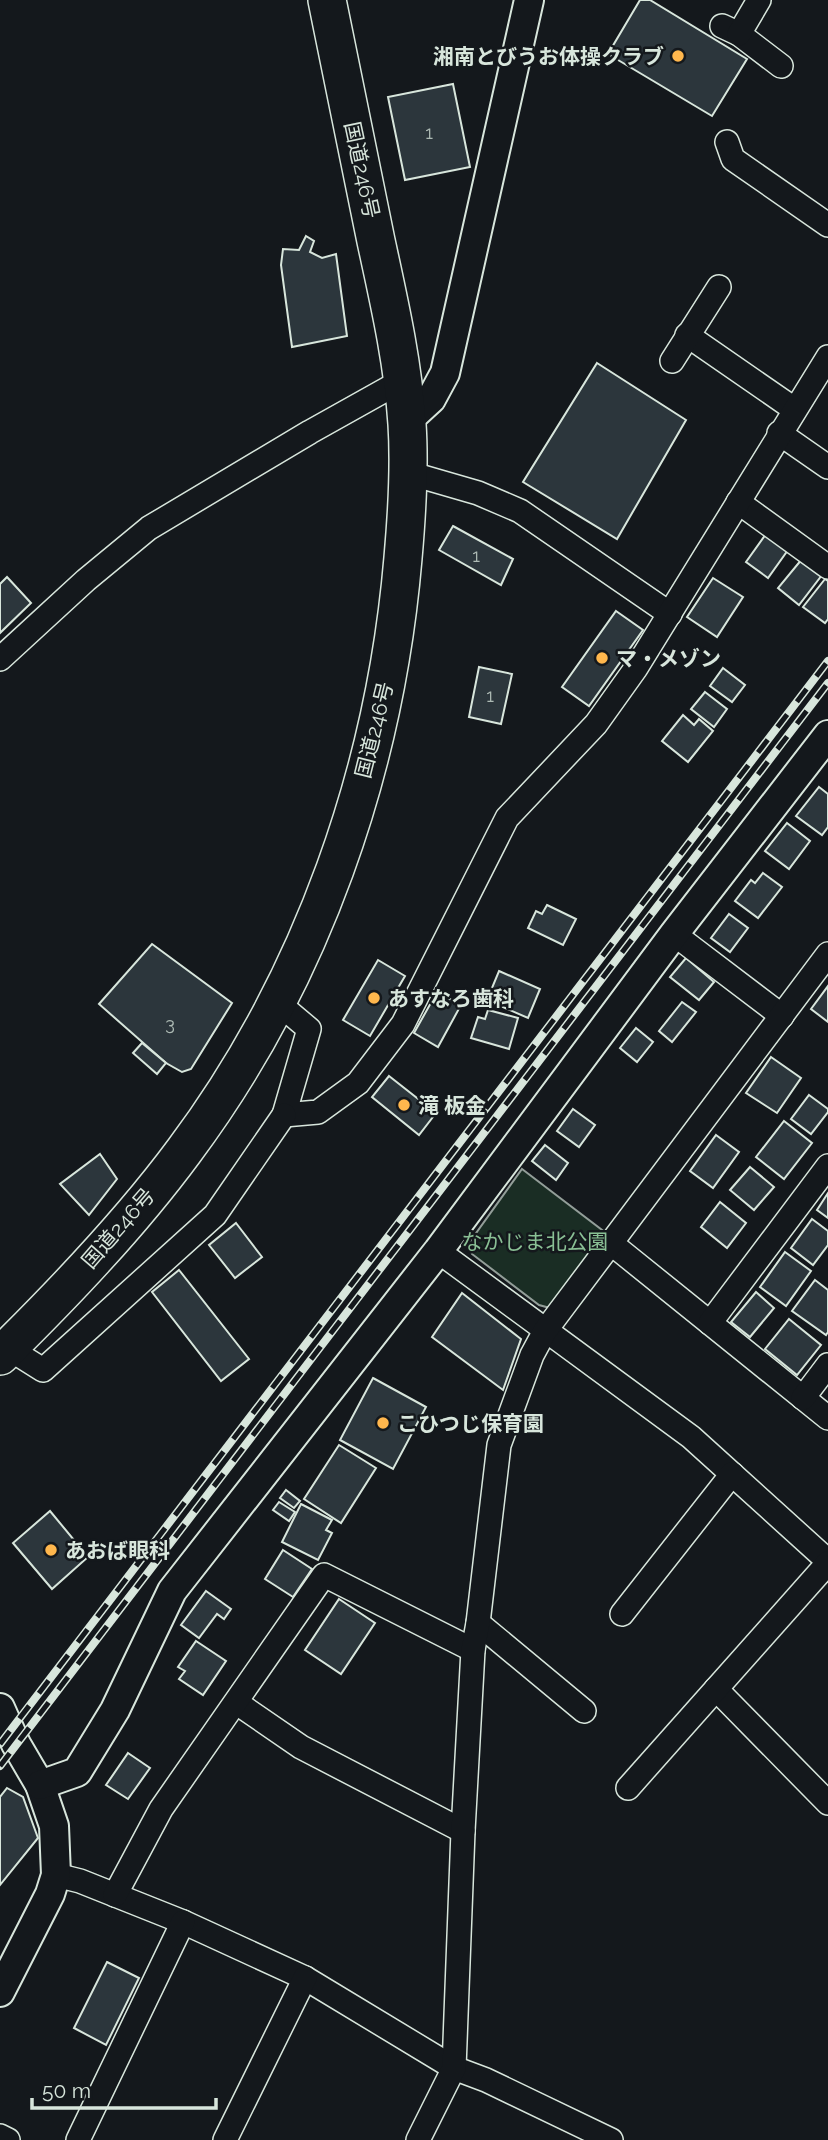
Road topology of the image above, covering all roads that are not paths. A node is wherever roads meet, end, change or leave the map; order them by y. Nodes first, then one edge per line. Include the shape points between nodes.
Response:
1 (327, 0) edge
2 (529, 0) edge
3 (759, 0) edge
4 (781, 66) dead end
5 (727, 142) dead end
6 (828, 225) edge
7 (719, 287) dead end
8 (687, 335) junction
9 (828, 358) edge
10 (671, 361) dead end
11 (403, 380) junction
12 (794, 409) junction
13 (407, 421) junction
14 (779, 433) junction
15 (828, 467) edge
16 (409, 473) junction
17 (737, 502) junction
18 (828, 567) edge
19 (670, 614) junction
20 (0, 659) edge
21 (828, 735) edge
22 (674, 934) junction
23 (828, 954) edge
24 (277, 1002) junction
25 (782, 1016) junction
26 (284, 1115) junction
27 (828, 1166) edge
28 (612, 1244) junction
29 (438, 1251) junction
30 (710, 1322) junction
31 (545, 1331) junction
32 (4, 1352) edge
33 (828, 1365) edge
34 (803, 1398) junction
35 (828, 1418) edge
36 (733, 1474) junction
37 (828, 1562) edge
38 (622, 1614) dead end
39 (478, 1623) junction
40 (473, 1650) junction
41 (716, 1689) junction
42 (237, 1703) junction
43 (0, 1708) edge
44 (584, 1711) dead end
45 (40, 1785) junction
46 (628, 1788) dead end
47 (828, 1803) edge
48 (463, 1831) junction
49 (56, 1875) junction
50 (115, 1895) junction
51 (183, 1922) junction
52 (305, 1978) junction
53 (0, 1992) edge
54 (454, 2068) junction
55 (0, 2136) edge
56 (8, 2140) edge
57 (78, 2140) edge
58 (225, 2140) edge
59 (418, 2140) edge
60 (611, 2140) edge

1 - 11 highway, 国道246号
2 - 13 street via 445,373 430,399
3 - 4 street via 731,30
5 - 6 street via 733,159
7 - 8 street
8 - 10 street
8 - 12 street
9 - 12 street
11 - 13 highway, 国道246号
11 - 20 street via 149,528
12 - 14 street
13 - 16 highway, 国道246号
14 - 15 street
14 - 17 street
16 - 19 street via 520,511
16 - 24 highway, 国道246号 via 398,611 380,715 344,845
17 - 18 street
17 - 19 street
19 - 26 street via 596,724 507,818 403,1024 358,1083 318,1112
21 - 22 street
22 - 25 street
22 - 29 street
23 - 25 street
24 - 26 street via 309,1029
24 - 32 highway, 国道246号 via 241,1067 185,1150 124,1226
25 - 28 street
26 - 32 street via 215,1216 43,1370
27 - 30 street
28 - 30 street
28 - 31 street
29 - 31 street
29 - 45 street via 172,1591 115,1710 77,1772
30 - 34 street
31 - 36 street via 691,1437
31 - 39 street via 499,1445
33 - 34 street
34 - 35 street
36 - 37 street
36 - 38 street
37 - 41 street
39 - 40 street
39 - 44 street
40 - 42 street via 324,1576
40 - 48 street
41 - 46 street
41 - 47 street
42 - 48 street via 301,1746
42 - 50 street via 161,1809
43 - 45 street
45 - 49 street via 54,1826
48 - 54 street
49 - 50 street
49 - 53 street
50 - 51 street
51 - 52 street
51 - 57 street
52 - 54 street
52 - 58 street
54 - 59 street
54 - 60 street
55 - 56 street

